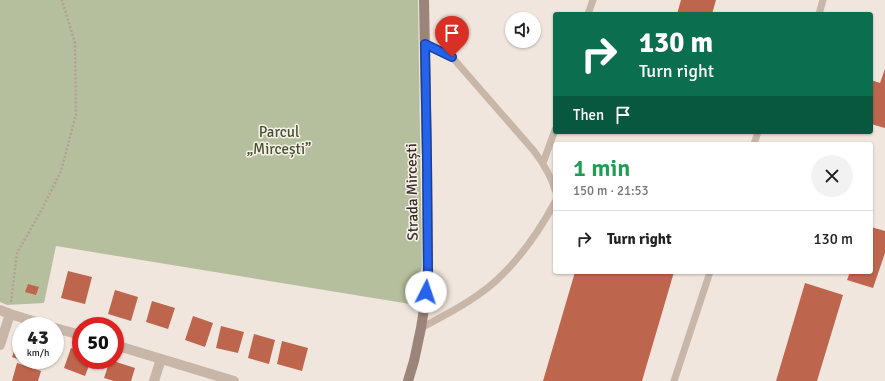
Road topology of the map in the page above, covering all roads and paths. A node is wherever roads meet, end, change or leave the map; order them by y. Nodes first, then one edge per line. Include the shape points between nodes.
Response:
1 (62, 0) edge
2 (424, 0) edge
3 (593, 0) edge
4 (823, 0) edge
5 (589, 12) edge
6 (820, 12) edge
7 (425, 44) junction
8 (554, 134) edge
9 (543, 163) junction
10 (553, 180) edge
11 (553, 205) edge
12 (709, 274) edge
13 (0, 310) edge
14 (10, 314) junction
15 (20, 317) edge
16 (421, 328) junction
17 (0, 345) edge
18 (124, 348) edge
19 (161, 359) junction
20 (154, 381) edge
21 (234, 381) edge
22 (408, 381) edge
23 (674, 381) edge

1 - 14 path via 75,43 76,114 61,171 17,253
2 - 7 main road, Strada Mircești
3 - 5 lane
4 - 6 lane
7 - 9 lane via 452,57
7 - 16 main road, Strada Mircești via 428,282
8 - 9 lane
9 - 10 lane
11 - 16 lane via 525,249 503,275 474,298
12 - 23 lane
13 - 14 street
14 - 15 street
14 - 17 street
16 - 22 main road, Strada Mircești
18 - 19 street
19 - 20 street
19 - 21 street

